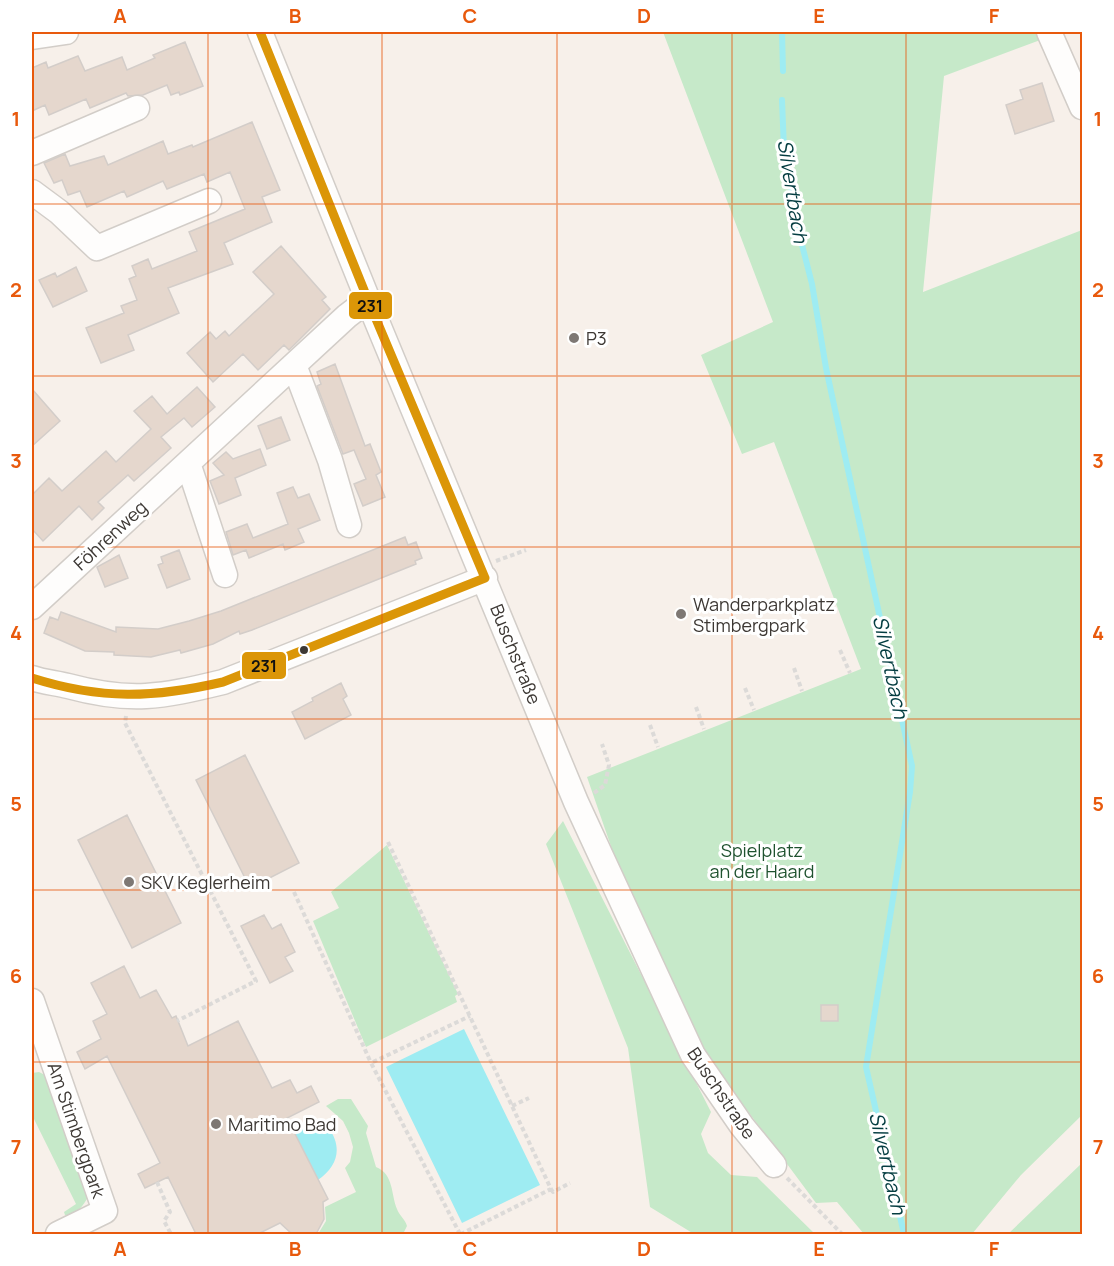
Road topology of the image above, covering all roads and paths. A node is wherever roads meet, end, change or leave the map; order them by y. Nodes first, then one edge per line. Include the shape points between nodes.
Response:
1 (66, 32) edge
2 (260, 32) edge
3 (1049, 32) edge
4 (32, 37) edge
5 (1083, 107) edge
6 (137, 108) dead end
7 (32, 153) edge
8 (32, 192) edge
9 (209, 201) dead end
10 (368, 300) junction
11 (294, 365) junction
12 (188, 463) junction
13 (349, 525) dead end
14 (526, 550) dead end
15 (483, 572) junction
16 (225, 575) dead end
17 (32, 607) edge
18 (840, 650) dead end
19 (794, 668) dead end
20 (850, 673) dead end
21 (32, 678) edge
22 (745, 688) dead end
23 (802, 691) dead end
24 (126, 697) junction
25 (696, 708) dead end
26 (754, 710) dead end
27 (650, 725) dead end
28 (704, 729) dead end
29 (602, 744) dead end
30 (658, 747) dead end
31 (576, 802) junction
32 (388, 842) dead end
33 (294, 892) dead end
34 (32, 1001) edge
35 (470, 1016) junction
36 (177, 1021) dead end
37 (372, 1063) junction
38 (529, 1098) dead end
39 (512, 1106) junction
40 (774, 1165) joint
41 (157, 1182) dead end
42 (570, 1183) dead end
43 (552, 1189) junction
44 (58, 1234) edge
45 (171, 1234) edge
46 (460, 1234) edge
47 (842, 1234) edge

1 - 4 street
2 - 10 street, Buschstraße
3 - 5 street
6 - 7 street
8 - 9 street via 97,248
10 - 11 street, Föhrenweg
10 - 15 street, Buschstraße
11 - 12 street, Föhrenweg
11 - 13 street via 330,460
12 - 16 street
12 - 17 street, Föhrenweg
14 - 15 path
15 - 24 street via 223,682 181,693
15 - 31 street, Buschstraße
18 - 20 path
19 - 23 path
21 - 24 street via 105,696
22 - 26 path
24 - 36 path via 125,723 256,981
25 - 28 path
27 - 30 path
29 - 31 path via 609,765 605,785
31 - 40 street, Buschstraße via 693,1055
32 - 35 path
33 - 37 path
34 - 44 street, Am Stimbergpark via 105,1211
35 - 37 path
35 - 39 path
37 - 46 path
38 - 39 path
39 - 43 path
40 - 47 path
41 - 45 path via 170,1212 164,1221
42 - 43 path via 553,1192
43 - 46 path

